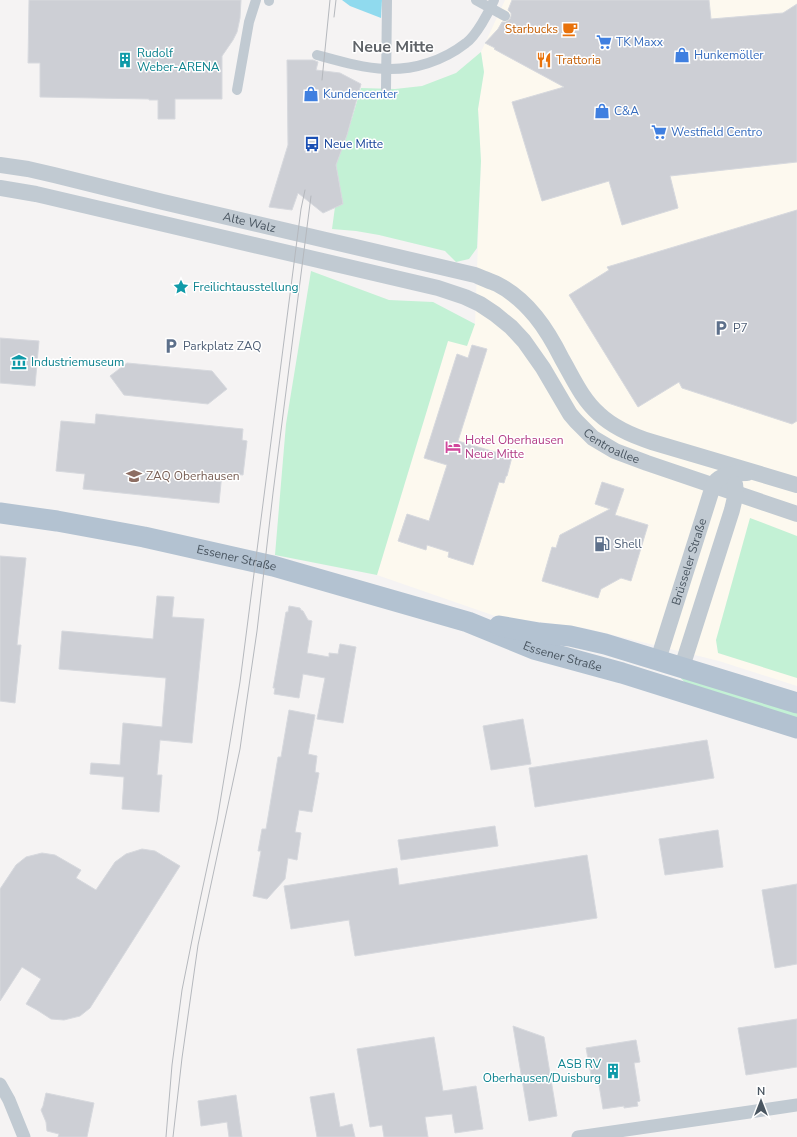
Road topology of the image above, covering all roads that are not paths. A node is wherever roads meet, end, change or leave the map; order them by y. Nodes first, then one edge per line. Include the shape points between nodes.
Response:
1 (256, 0) edge
2 (387, 0) edge
3 (476, 0) edge
4 (493, 4) edge
5 (504, 16) dead end
6 (317, 55) dead end
7 (386, 69) junction
8 (386, 89) dead end
9 (237, 90) dead end
10 (0, 165) edge
11 (0, 188) edge
12 (497, 284) joint
13 (480, 304) joint
14 (728, 468) junction
15 (797, 485) edge
16 (713, 486) junction
17 (736, 494) junction
18 (0, 513) edge
19 (797, 514) edge
20 (468, 622) junction
21 (658, 660) junction
22 (682, 667) junction
23 (660, 685) junction
24 (797, 703) edge
25 (797, 728) edge
26 (0, 1084) edge
27 (797, 1106) edge
28 (24, 1137) edge
29 (578, 1137) edge

1 - 9 street via 249,22
2 - 7 street
3 - 4 street
4 - 5 street
4 - 7 street via 467,42 446,55 424,65
6 - 7 street via 351,64
7 - 8 street
10 - 12 street, Alte Walz via 28,169 464,272
11 - 13 street, Alte Walz via 36,194 438,288
12 - 14 street, Centroallee via 520,300 540,322 582,394 608,421 642,439
13 - 16 street, Centroallee via 511,327 524,341 570,414 593,438 622,453
14 - 15 street, Centroallee via 753,472
14 - 16 street
14 - 17 street, Brüsseler Straße via 735,480
16 - 17 street, Centroallee
16 - 21 street, Brüsseler Straße
17 - 19 street, Centroallee
17 - 22 street, Brüsseler Straße
18 - 20 main road, Essener Straße via 144,537 273,566
20 - 21 main road, Essener Straße via 591,640
20 - 23 main road, Essener Straße via 534,649
21 - 22 main road, Essener Straße
21 - 23 main road
22 - 23 main road
22 - 24 main road, Essener Straße
23 - 25 main road, Essener Straße
26 - 28 street
27 - 29 street

